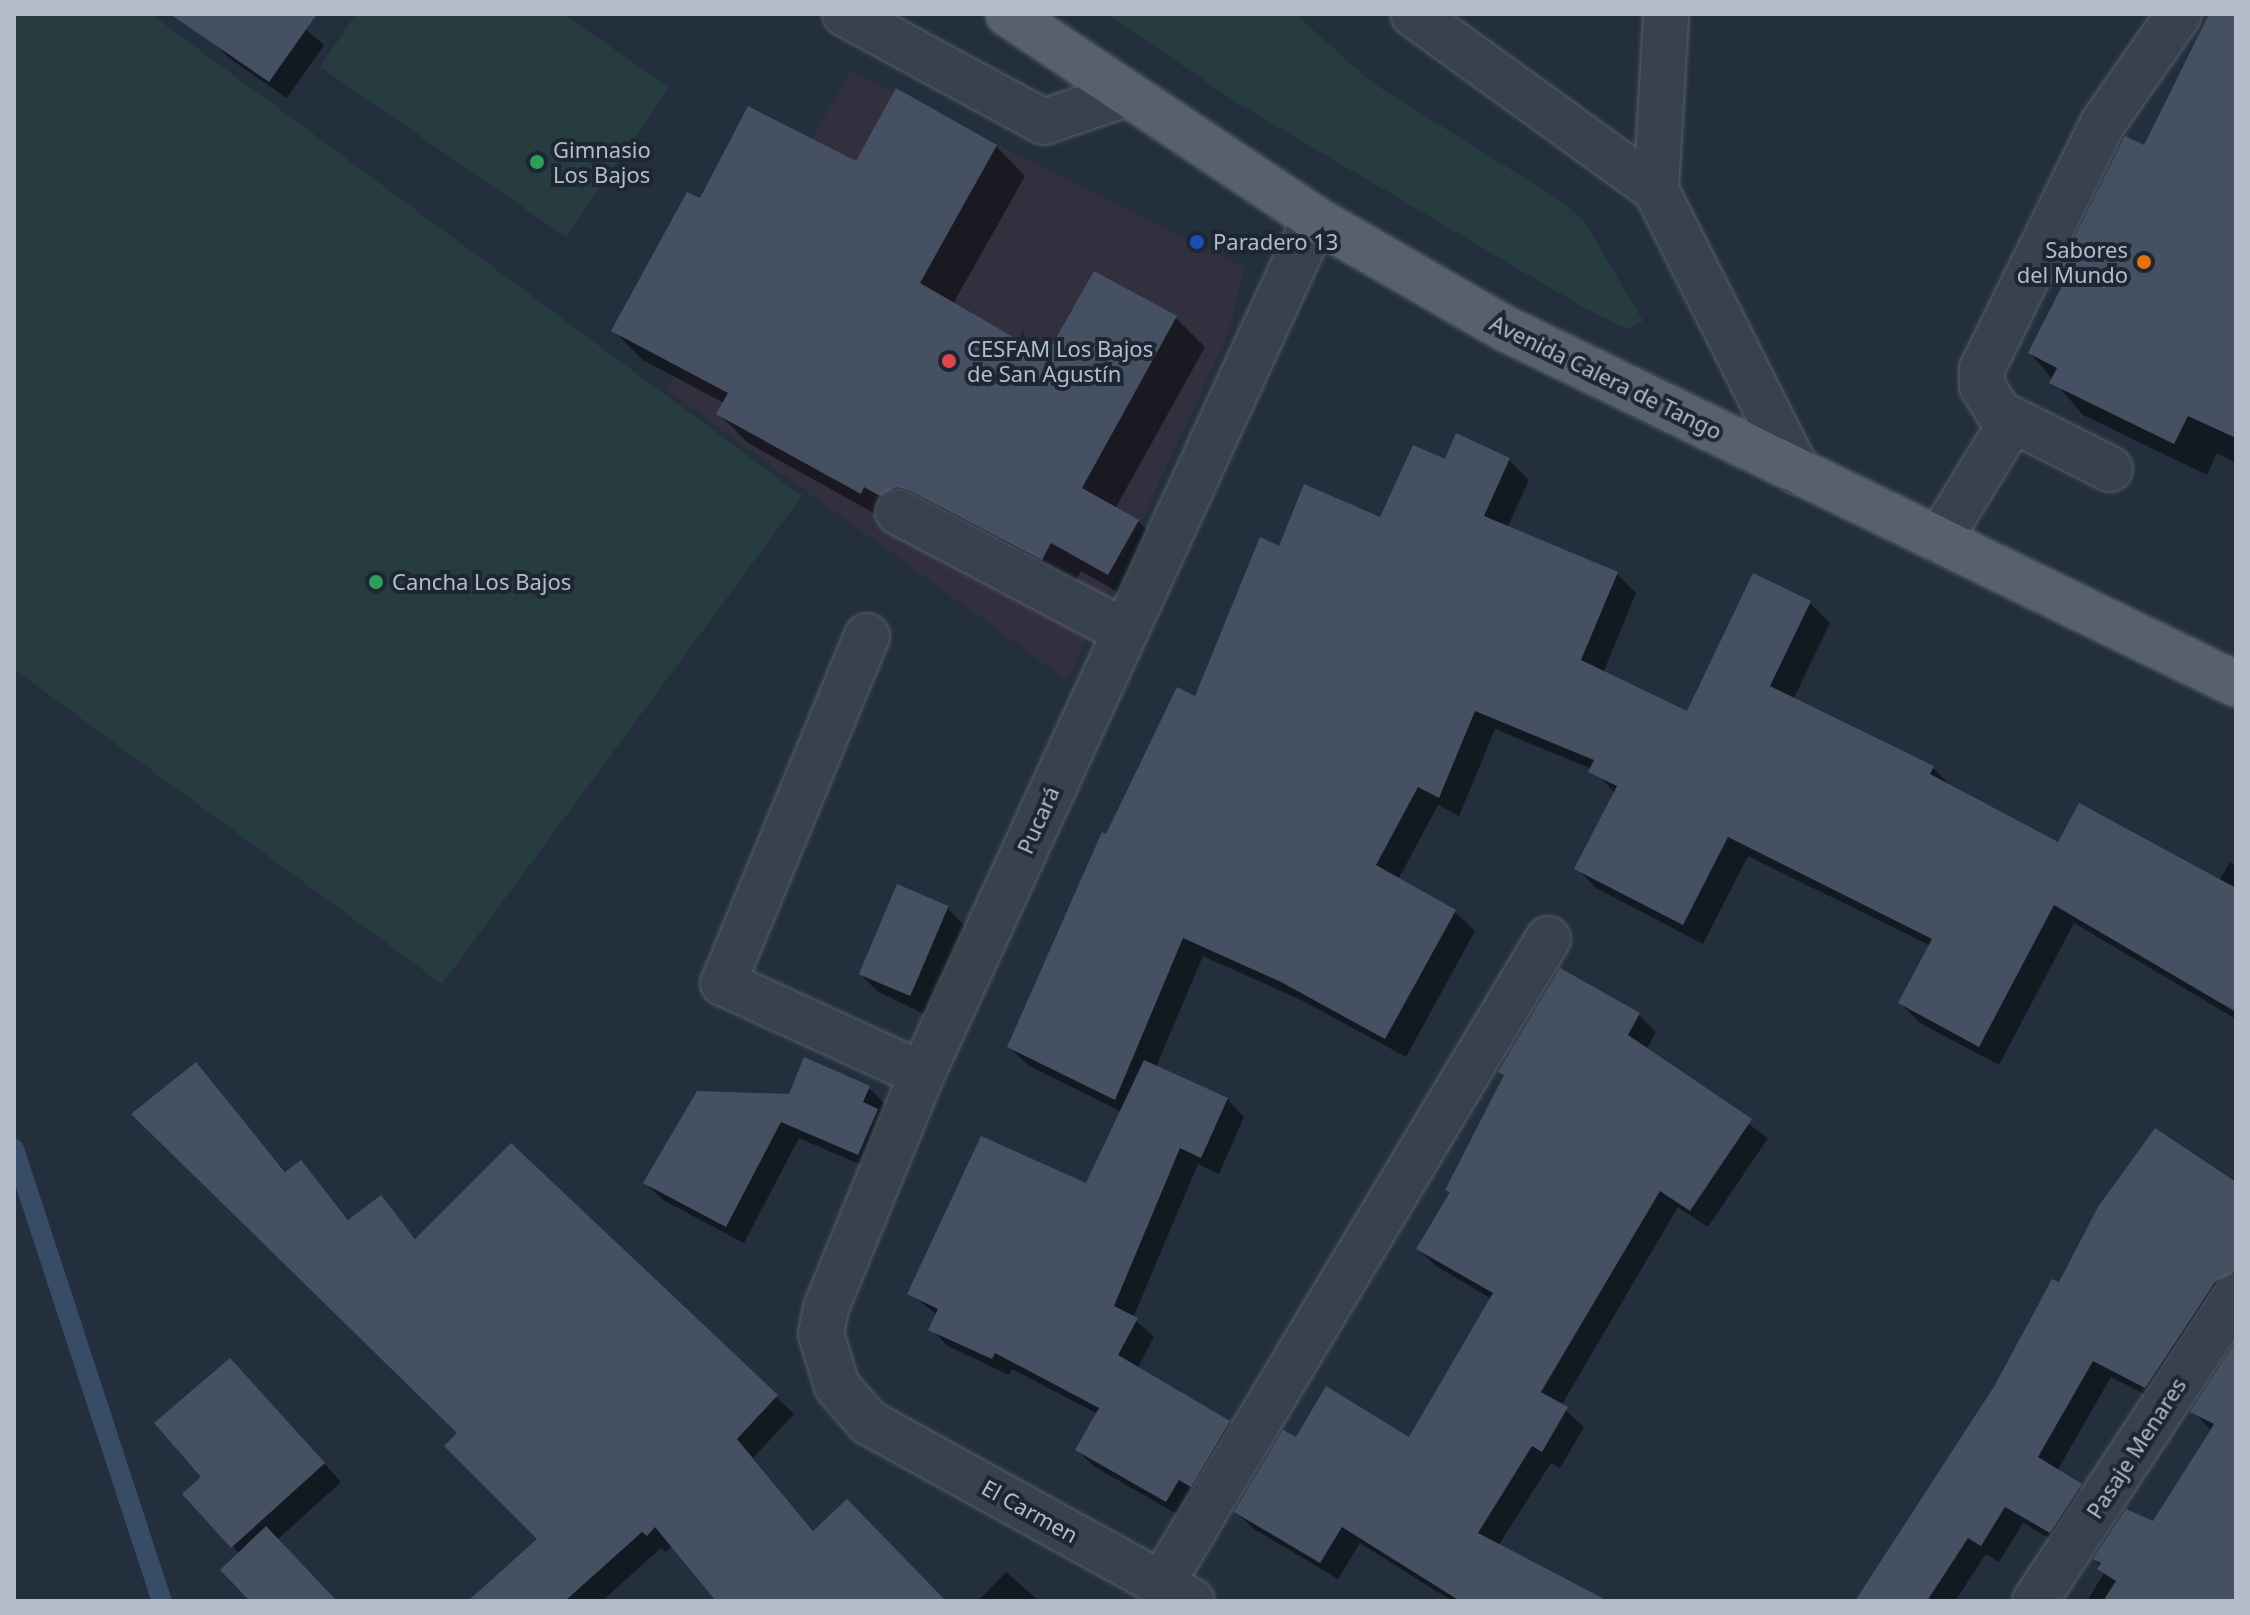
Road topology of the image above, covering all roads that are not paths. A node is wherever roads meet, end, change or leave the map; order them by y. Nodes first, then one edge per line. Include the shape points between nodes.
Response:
1 (845, 14) edge
2 (1008, 14) edge
3 (1413, 14) edge
4 (1666, 14) edge
5 (2179, 14) edge
6 (1126, 94) junction
7 (1656, 190) junction
8 (1315, 219) junction
9 (2012, 421) junction
10 (2110, 469) dead end
11 (1798, 472) junction
12 (898, 512) dead end
13 (1939, 540) junction
14 (1124, 631) junction
15 (867, 636) dead end
16 (2236, 684) edge
17 (1548, 939) dead end
18 (922, 1074) junction
19 (2236, 1296) edge
20 (868, 1422) joint
21 (1177, 1592) edge
22 (2035, 1601) edge

1 - 6 street via 1044,122
2 - 6 main road, Avenida Calera de Tango
3 - 7 street
4 - 7 street
5 - 9 street via 2103,123 1987,352 1982,386 1999,413
6 - 8 main road, Avenida Calera de Tango
7 - 11 street
8 - 11 main road, Avenida Calera de Tango via 1504,328
8 - 14 street, Pucará
9 - 10 street
9 - 13 street
11 - 13 main road, Avenida Calera de Tango
12 - 14 street
13 - 16 main road, Avenida Calera de Tango
14 - 18 street, Pucará
15 - 18 street via 723,983
17 - 21 street
18 - 20 street, Pucará via 826,1308 821,1334 837,1386
19 - 22 street, Pasaje Menares
20 - 21 street, El Carmen

